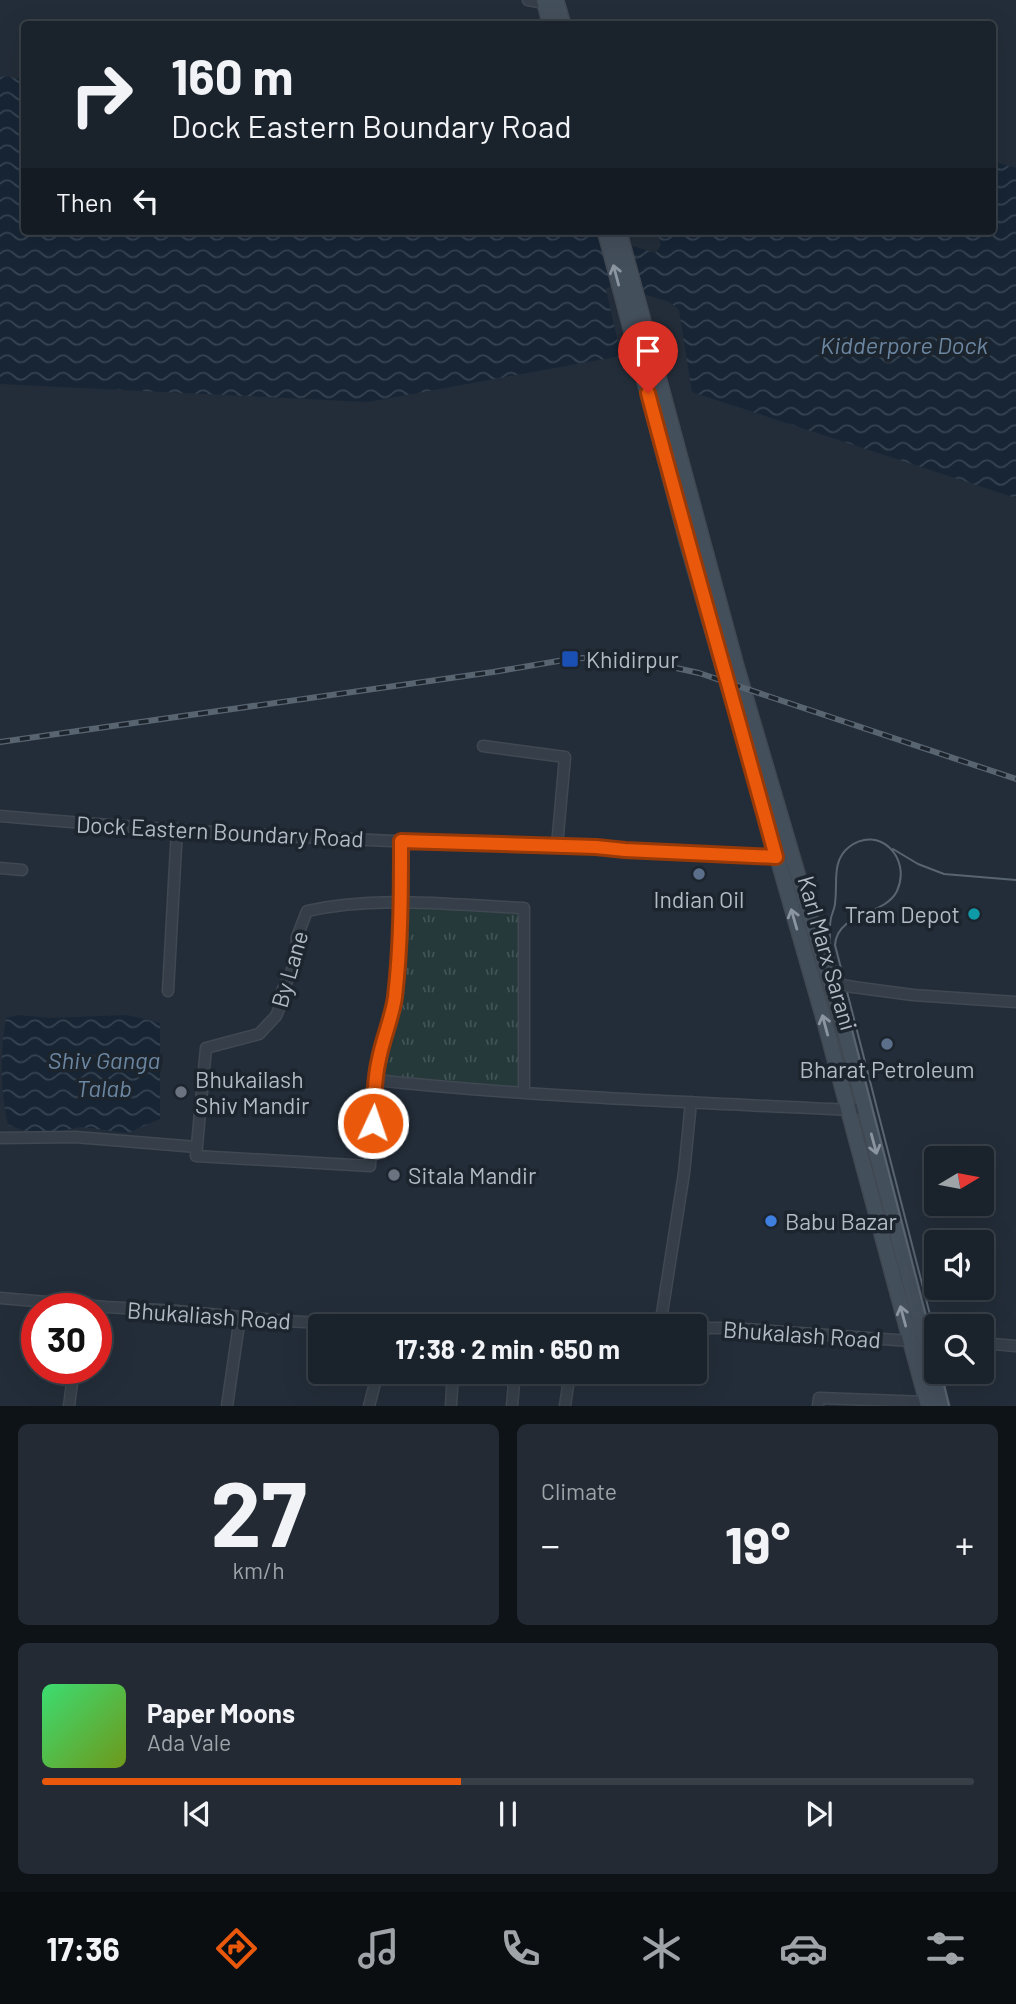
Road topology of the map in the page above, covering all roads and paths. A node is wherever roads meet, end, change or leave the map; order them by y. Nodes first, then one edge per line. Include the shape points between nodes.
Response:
1 (528, 0) edge
2 (548, 1) edge
3 (550, 21) edge
4 (561, 21) edge
5 (605, 235) edge
6 (620, 235) edge
7 (635, 316) junction
8 (483, 746) dead end
9 (0, 816) edge
10 (177, 829) junction
11 (401, 841) junction
12 (558, 846) junction
13 (776, 857) junction
14 (0, 868) edge
15 (22, 870) dead end
16 (401, 903) junction
17 (834, 984) junction
18 (814, 985) junction
19 (168, 991) dead end
20 (1016, 1002) edge
21 (375, 1080) junction
22 (524, 1092) junction
23 (691, 1102) junction
24 (865, 1107) junction
25 (848, 1110) junction
26 (0, 1138) edge
27 (197, 1147) junction
28 (0, 1298) edge
29 (21, 1300) edge
30 (112, 1308) edge
31 (662, 1314) edge
32 (240, 1317) junction
33 (308, 1321) edge
34 (707, 1328) edge
35 (924, 1341) edge
36 (994, 1344) edge
37 (1016, 1346) edge
38 (72, 1384) edge
39 (375, 1384) edge
40 (452, 1384) edge
41 (514, 1384) edge
42 (568, 1384) edge
43 (926, 1384) edge
44 (936, 1384) edge
45 (927, 1404) edge
46 (69, 1405) edge
47 (227, 1405) edge
48 (369, 1405) edge
49 (451, 1405) edge
50 (512, 1405) edge
51 (565, 1405) edge
52 (818, 1405) edge
53 (942, 1405) edge

1 - 2 street
2 - 3 main road
2 - 4 main road
7 -> 5 main road, Karl Marx Sarani
6 - 7 main road
7 - 13 main road, Karl Marx Sarani via 687,542
7 - 17 main road
8 - 12 street via 565,757
9 - 10 street, Dock Eastern Boundary Road
10 - 11 street, Dock Eastern Boundary Road
10 - 19 street
11 - 12 street, Dock Eastern Boundary Road
11 - 16 street
12 - 13 street, Dock Eastern Boundary Road
18 -> 13 main road, Karl Marx Sarani
14 - 15 street
16 - 21 street via 395,998
16 - 22 street via 524,908
16 - 27 street, By Lane via 331,905 307,911 276,1016 259,1034 206,1048
17 - 18 street
17 - 20 street, bridge
17 - 24 main road
25 -> 18 main road, Karl Marx Sarani
21 - 22 street
21 - 27 street via 370,1166 197,1156
22 - 23 street
23 - 25 street
23 - 31 street
24 - 25 street
24 -> 35 main road
35 -> 25 main road, Karl Marx Sarani
26 - 27 street via 75,1137
28 - 29 street, Bhukaliash Road
30 - 32 street, Bhukaliash Road
32 - 33 street, Bhukaliash Road
32 - 47 street
34 - 35 street, Bhukalash Road
36 - 37 street
38 - 46 street
39 - 48 street
40 - 49 street
41 - 50 street
42 - 51 street
43 - 45 main road, Karl Marx Sarani
44 - 53 main road
45 - 52 street via 819,1398

